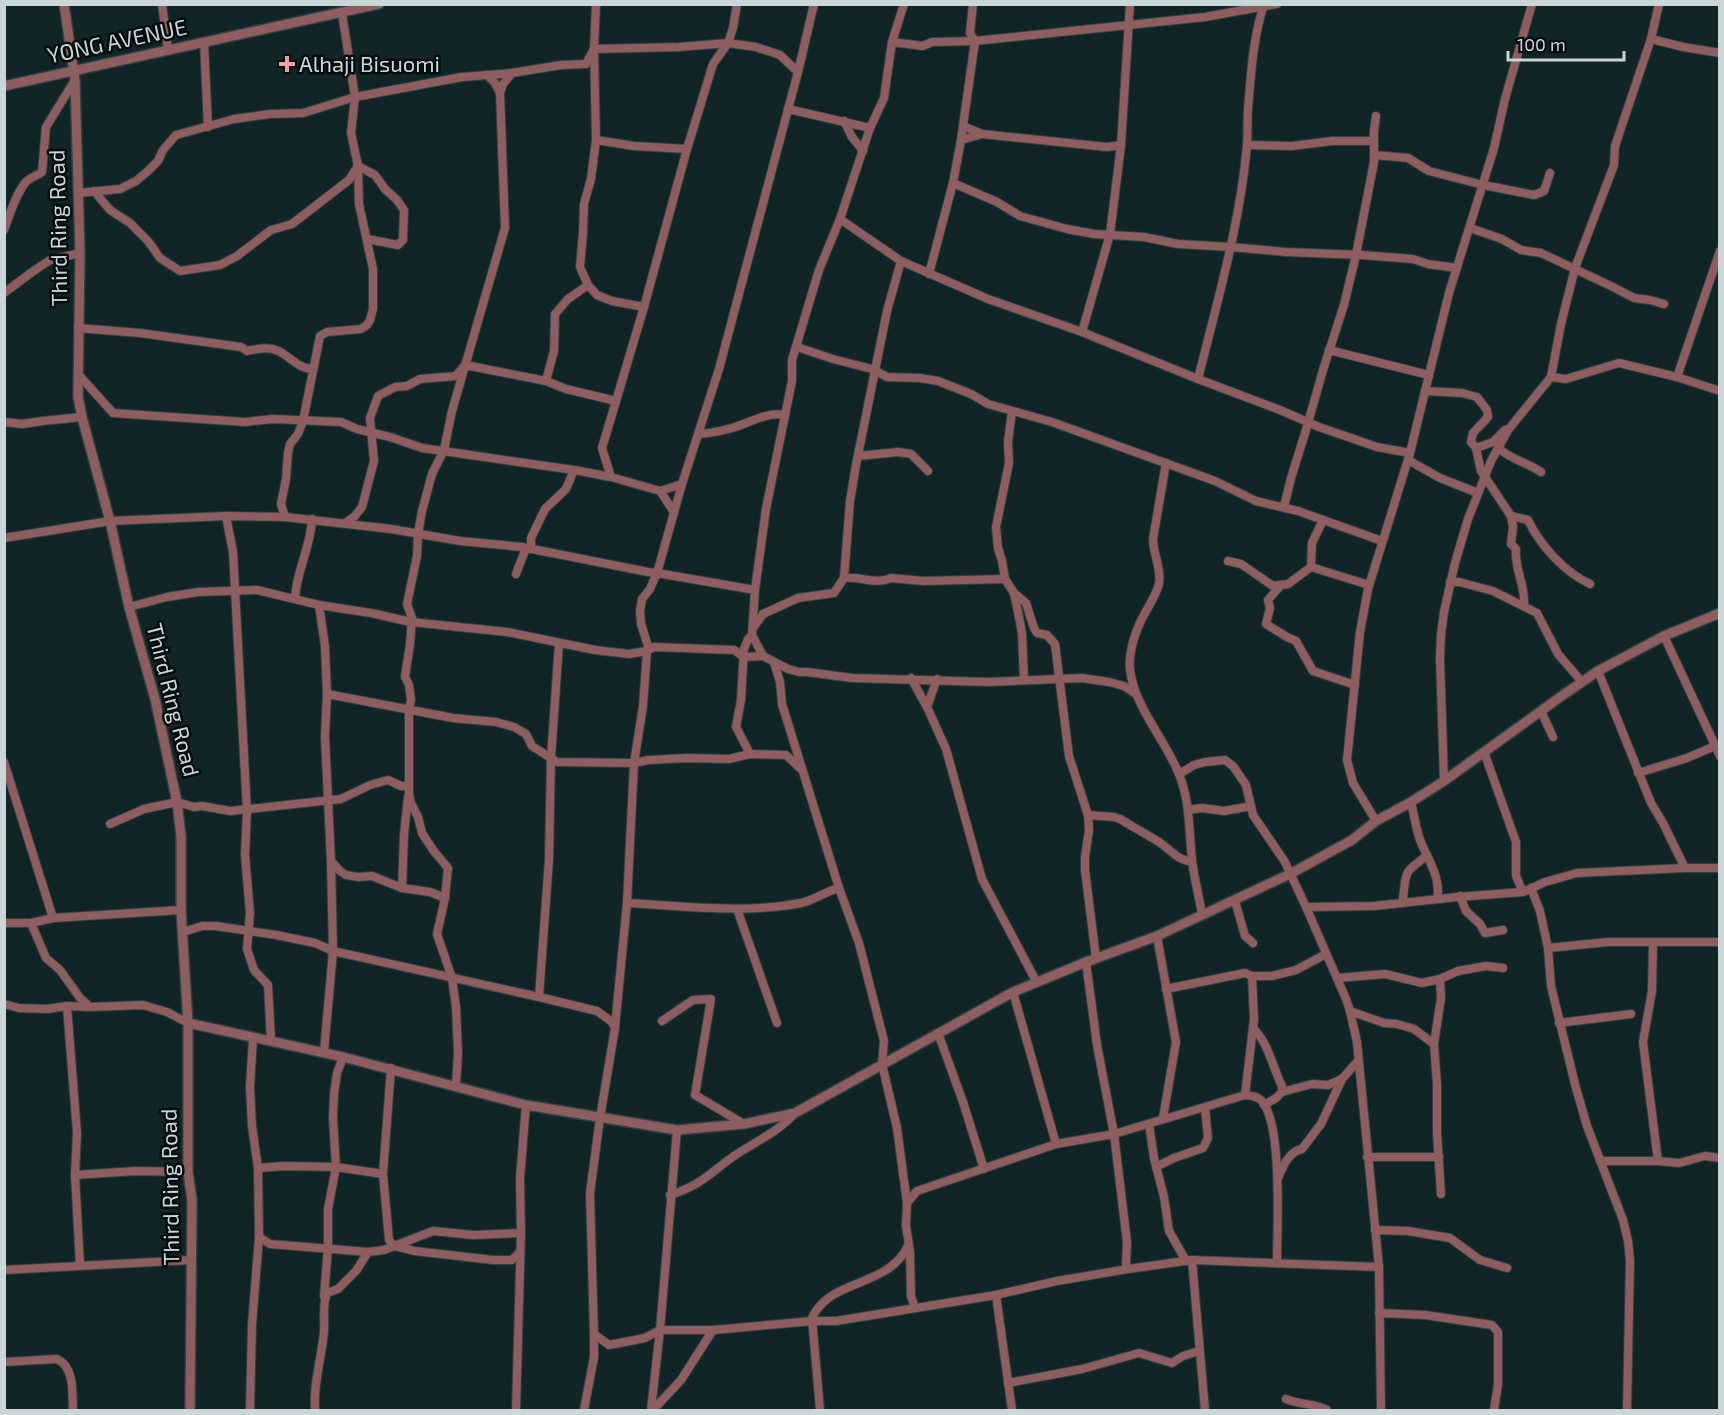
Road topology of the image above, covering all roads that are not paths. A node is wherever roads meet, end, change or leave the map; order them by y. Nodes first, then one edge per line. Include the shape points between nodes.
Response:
1 (64, 4) edge
2 (162, 4) edge
3 (379, 4) edge
4 (596, 4) edge
5 (736, 4) edge
6 (814, 4) edge
7 (904, 4) edge
8 (973, 4) edge
9 (1130, 4) edge
10 (1277, 4) edge
11 (1532, 4) edge
12 (1659, 4) edge
13 (1264, 5) edge
14 (342, 14) junction
15 (1129, 26) junction
16 (1651, 39) junction
17 (975, 41) junction
18 (204, 42) junction
19 (892, 42) junction
20 (728, 43) junction
21 (594, 49) junction
22 (168, 50) junction
23 (1719, 53) edge
24 (798, 72) junction
25 (513, 73) junction
26 (487, 75) junction
27 (74, 76) junction
28 (4, 86) edge
29 (500, 93) junction
30 (355, 97) junction
31 (788, 109) junction
32 (1376, 116) dead end
33 (844, 121) junction
34 (963, 126) junction
35 (208, 127) junction
36 (870, 128) junction
37 (982, 134) junction
38 (596, 140) junction
39 (961, 140) junction
40 (1374, 141) junction
41 (1247, 145) junction
42 (1121, 146) junction
43 (687, 150) junction
44 (863, 151) junction
45 (1374, 155) junction
46 (358, 166) junction
47 (1550, 173) dead end
48 (953, 183) junction
49 (1483, 186) junction
50 (94, 191) junction
51 (79, 193) junction
52 (840, 219) junction
53 (1470, 228) junction
54 (4, 230) edge
55 (1110, 234) junction
56 (368, 239) junction
57 (1231, 247) junction
58 (1719, 251) edge
59 (80, 254) junction
60 (1356, 255) junction
61 (901, 261) junction
62 (1457, 268) junction
63 (1575, 268) junction
64 (929, 274) junction
65 (588, 285) junction
66 (4, 293) edge
67 (1664, 304) dead end
68 (644, 307) junction
69 (78, 328) junction
70 (1082, 332) junction
71 (797, 347) junction
72 (1329, 350) junction
73 (465, 365) junction
74 (313, 369) junction
75 (875, 370) junction
76 (78, 374) junction
77 (1429, 375) junction
78 (1551, 377) junction
79 (1677, 377) junction
80 (1198, 379) junction
81 (546, 381) junction
82 (1425, 391) junction
83 (1719, 391) edge
84 (616, 401) junction
85 (1012, 411) junction
86 (785, 415) junction
87 (82, 417) junction
88 (303, 421) junction
89 (4, 422) edge
90 (1308, 422) junction
91 (1509, 430) junction
92 (371, 433) junction
93 (699, 434) junction
94 (1476, 448) junction
95 (1498, 448) junction
96 (444, 450) junction
97 (858, 456) junction
98 (1409, 457) junction
99 (1166, 463) junction
100 (574, 470) junction
101 (928, 471) dead end
102 (1541, 472) dead end
103 (1485, 476) junction
104 (611, 477) junction
105 (682, 484) junction
106 (660, 491) junction
107 (1478, 493) junction
108 (1284, 507) junction
109 (674, 512) junction
110 (226, 516) junction
111 (1511, 516) junction
112 (285, 517) junction
113 (312, 519) junction
114 (1323, 520) junction
115 (110, 521) junction
116 (345, 523) junction
117 (418, 534) junction
118 (4, 538) edge
119 (1382, 541) junction
120 (528, 548) junction
121 (1228, 561) dead end
122 (1311, 567) junction
123 (657, 573) junction
124 (516, 574) dead end
125 (844, 578) junction
126 (1005, 579) junction
127 (1450, 582) junction
128 (1590, 584) dead end
129 (1281, 585) junction
130 (1369, 585) junction
131 (756, 590) junction
132 (234, 592) junction
133 (1014, 592) junction
134 (295, 599) junction
135 (319, 605) junction
136 (1524, 606) junction
137 (129, 607) junction
138 (1719, 613) edge
139 (411, 622) junction
140 (753, 632) junction
141 (1664, 636) junction
142 (559, 643) junction
143 (647, 651) junction
144 (763, 656) junction
145 (744, 657) junction
146 (774, 662) junction
147 (1598, 671) junction
148 (911, 678) junction
149 (1058, 678) junction
150 (937, 679) junction
151 (1024, 680) junction
152 (1582, 682) junction
153 (1355, 685) junction
154 (327, 694) junction
155 (1136, 694) junction
156 (927, 707) junction
157 (409, 709) junction
158 (1541, 711) junction
159 (1553, 737) dead end
160 (794, 743) junction
161 (1714, 746) junction
162 (1484, 752) junction
163 (750, 754) junction
164 (786, 755) junction
165 (1719, 756) edge
166 (551, 758) junction
167 (4, 762) edge
168 (634, 764) junction
169 (802, 770) junction
170 (1638, 773) junction
171 (1179, 774) junction
172 (1444, 781) junction
173 (409, 790) junction
174 (327, 800) junction
175 (177, 801) junction
176 (1411, 802) junction
177 (1251, 807) junction
178 (1188, 810) junction
179 (248, 811) junction
180 (1088, 815) junction
181 (1376, 821) junction
182 (110, 824) dead end
183 (1427, 855) junction
184 (331, 861) junction
185 (1192, 862) junction
186 (1684, 868) junction
187 (1719, 868) edge
188 (1290, 874) junction
189 (402, 888) junction
190 (839, 888) junction
191 (1527, 890) junction
192 (1460, 896) junction
193 (445, 898) junction
194 (1437, 899) junction
195 (1235, 901) junction
196 (627, 903) junction
197 (1402, 903) junction
198 (1306, 907) junction
199 (737, 909) junction
200 (181, 910) junction
201 (1202, 914) junction
202 (53, 918) junction
203 (4, 923) edge
204 (32, 923) junction
205 (1503, 930) dead end
206 (248, 931) junction
207 (183, 932) junction
208 (1157, 936) junction
209 (1719, 942) edge
210 (1253, 943) dead end
211 (1653, 943) junction
212 (1548, 948) junction
213 (333, 951) junction
214 (1326, 954) junction
215 (1096, 958) junction
216 (1086, 962) junction
217 (1503, 968) dead end
218 (1252, 976) junction
219 (452, 978) junction
220 (1337, 978) junction
221 (1440, 979) junction
222 (1036, 981) junction
223 (1166, 989) junction
224 (1013, 992) junction
225 (539, 997) junction
226 (4, 1004) edge
227 (67, 1006) junction
228 (90, 1007) junction
229 (1350, 1011) junction
230 (1631, 1014) dead end
231 (662, 1021) dead end
232 (188, 1023) junction
233 (777, 1023) dead end
234 (1559, 1023) junction
235 (615, 1028) junction
236 (1253, 1028) junction
237 (938, 1033) junction
238 (253, 1038) junction
239 (271, 1041) junction
240 (1434, 1044) junction
241 (324, 1052) junction
242 (343, 1057) junction
243 (1358, 1061) junction
244 (882, 1064) junction
245 (391, 1068) junction
246 (1342, 1078) junction
247 (456, 1086) junction
248 (1282, 1092) junction
249 (1245, 1095) junction
250 (526, 1105) junction
251 (1264, 1105) junction
252 (1205, 1108) junction
253 (795, 1113) junction
254 (600, 1118) junction
255 (1163, 1119) junction
256 (744, 1124) junction
257 (1149, 1124) junction
258 (677, 1130) junction
259 (1114, 1134) junction
260 (1056, 1144) junction
261 (1440, 1157) junction
262 (1367, 1158) junction
263 (1719, 1158) edge
264 (1600, 1161) junction
265 (1658, 1161) junction
266 (336, 1167) junction
267 (1156, 1167) junction
268 (258, 1168) junction
269 (984, 1169) junction
270 (188, 1172) junction
271 (383, 1174) junction
272 (75, 1175) junction
273 (1276, 1183) junction
274 (1441, 1194) dead end
275 (670, 1195) junction
276 (907, 1203) junction
277 (1374, 1230) junction
278 (521, 1233) junction
279 (259, 1237) junction
280 (270, 1244) junction
281 (909, 1245) junction
282 (394, 1246) junction
283 (328, 1248) junction
284 (368, 1252) junction
285 (520, 1252) junction
286 (256, 1253) junction
287 (191, 1260) junction
288 (1189, 1260) junction
289 (1277, 1263) junction
290 (80, 1265) junction
291 (1379, 1267) junction
292 (1507, 1268) dead end
293 (1128, 1269) junction
294 (4, 1270) edge
295 (996, 1295) junction
296 (324, 1300) junction
297 (915, 1308) junction
298 (1379, 1313) junction
299 (813, 1321) junction
300 (660, 1330) junction
301 (712, 1330) junction
302 (594, 1334) junction
303 (1199, 1351) junction
304 (4, 1362) edge
305 (1008, 1383) junction
306 (1286, 1399) dead end
307 (657, 1409) edge
308 (72, 1410) edge
309 (190, 1410) edge
310 (250, 1410) edge
311 (315, 1410) edge
312 (516, 1410) edge
313 (584, 1410) edge
314 (820, 1410) edge
315 (1012, 1410) edge
316 (1204, 1410) edge
317 (1327, 1410) edge
318 (1381, 1410) edge
319 (1494, 1410) edge
320 (1627, 1410) edge

1 - 27 street, Third Ring Road
2 - 22 street
3 - 14 street, YONG AVENUE
4 - 21 street
5 - 20 street
6 - 24 street
7 - 19 street
8 - 17 street via 970,33
9 - 15 street
10 - 13 street
11 - 49 street
12 - 16 street
13 - 15 street
13 - 41 street via 1253,51
14 - 18 street, YONG AVENUE
14 - 30 street
15 - 17 street
15 - 42 street
16 - 23 street
16 - 63 street via 1615,146 1614,165
17 - 19 street via 932,42 923,46
17 - 34 street
18 - 22 street, YONG AVENUE
18 - 35 street
19 - 36 street via 884,98
20 - 21 street
20 - 24 street via 780,55
20 - 43 street via 713,64
21 - 25 street via 586,64
21 - 38 street
22 - 27 street, YONG AVENUE
24 - 31 street
25 - 26 street
25 - 29 street
26 - 29 street
26 - 30 street
27 - 28 street, YONG AVENUE
27 - 51 street, Third Ring Road
27 - 54 street via 45,127 42,172 26,180
29 - 73 street via 505,228
30 - 35 street via 303,113 234,119
30 - 46 street via 351,134
31 - 33 street
31 - 93 street
32 - 40 street
33 - 36 street
33 - 44 street
34 - 37 street
34 - 39 street
35 - 50 street via 176,135 158,161 136,181 120,189
36 - 44 street
37 - 39 street
37 - 42 street
38 - 43 street
38 - 65 street via 584,204 580,267
39 - 48 street
40 - 41 street
40 - 45 street
41 - 57 street
42 - 55 street
43 - 68 street
44 - 52 street
45 - 49 street via 1408,158 1429,171
45 - 60 street
46 - 50 street via 349,180 292,224 271,230 220,265 180,271 160,258 148,241 110,210
46 - 56 street via 360,204
46 - 56 street via 375,175 404,210 403,240 398,245
47 - 49 street via 1544,191 1534,195
48 - 55 street via 1020,216 1067,230
48 - 64 street
49 - 53 street
50 - 51 street
51 - 59 street, Third Ring Road
52 - 61 street
52 - 71 street via 819,270
53 - 62 street
53 - 63 street
55 - 57 street
55 - 70 street
56 - 74 street via 373,268 370,320 361,329 323,333
57 - 60 street
57 - 80 street
58 - 79 street
59 - 66 street via 50,260
59 - 69 street, Third Ring Road
60 - 62 street
60 - 72 street
61 - 64 street
61 - 75 street
62 - 77 street
63 - 67 street via 1634,298
63 - 78 street
64 - 70 street
65 - 68 street via 597,295 612,301
65 - 81 street via 555,314 554,351
68 - 84 street
69 - 74 street via 162,336 247,351 261,348 278,351 292,362
69 - 76 street, Third Ring Road
70 - 80 street
71 - 75 street
71 - 86 street
72 - 77 street
72 - 90 street
73 - 81 street
73 - 92 street via 456,376 420,379 378,396 370,418
73 - 96 street
74 - 88 street
75 - 85 street via 892,378 938,381
75 - 97 street
76 - 87 street, Third Ring Road
76 - 88 street via 113,413 245,422
77 - 82 street
78 - 79 street via 1566,379 1619,363
78 - 91 street
79 - 83 street
80 - 90 street
81 - 84 street
82 - 94 street via 1477,397 1488,417 1473,434 1471,442
82 - 98 street
84 - 104 street via 602,448
85 - 99 street via 1108,440
85 - 126 street via 1010,463 996,527
86 - 93 street via 767,415
86 - 131 street via 766,509
87 - 89 street via 22,424
87 - 115 street, Third Ring Road
88 - 92 street via 341,422
88 - 112 street via 288,453 281,504
90 - 98 street
90 - 108 street
91 - 94 street
91 - 95 street
92 - 96 street via 422,448
92 - 116 street via 374,461 362,507
93 - 105 street
94 - 103 street
95 - 102 street
95 - 103 street
96 - 100 street
96 - 117 street via 432,474
97 - 101 street via 911,454
97 - 125 street
98 - 107 street via 1440,478
98 - 119 street
99 - 108 street via 1226,485 1256,501
99 - 155 street via 1153,539 1159,583 1131,648 1130,669
100 - 104 street
100 - 120 street via 566,489 545,508
103 - 107 street
103 - 111 street
104 - 106 street
105 - 106 street
105 - 109 street
106 - 109 street
107 - 127 street
108 - 114 street
109 - 123 street
110 - 112 street
110 - 115 street
110 - 132 street via 233,552
111 - 128 street via 1528,520 1546,550
111 - 136 street via 1511,544 1516,549 1514,562 1525,595
112 - 113 street
113 - 116 street
113 - 134 street
114 - 119 street
114 - 122 street via 1312,543
115 - 118 street
115 - 137 street, Third Ring Road
116 - 117 street
117 - 120 street
117 - 139 street via 407,604
119 - 130 street
120 - 123 street
120 - 124 street
121 - 129 street via 1241,564 1273,586
122 - 129 street
122 - 130 street
123 - 131 street
123 - 143 street via 642,599 640,611
125 - 126 street
125 - 140 street via 834,593 798,597 764,614
126 - 133 street
127 - 136 street via 1493,591
127 - 172 street via 1443,612 1440,658
129 - 153 street via 1268,600 1266,624 1296,641 1314,670
130 - 153 street
131 - 140 street
132 - 134 street via 257,590
132 - 137 street via 198,592
132 - 179 street
133 - 149 street via 1026,603 1037,633 1047,635 1055,644
133 - 151 street via 1022,633
134 - 135 street
135 - 139 street
135 - 154 street via 326,645
136 - 152 street via 1537,613 1558,654
137 - 175 street, Third Ring Road via 155,699
138 - 141 street
139 - 142 street via 507,632
139 - 157 street via 405,677 409,684
140 - 144 street
140 - 145 street
141 - 147 street
141 - 161 street
142 - 143 street via 629,654
142 - 166 street
143 - 145 street via 654,647 726,649
143 - 168 street
144 - 145 street
144 - 146 street
145 - 163 street via 736,726
146 - 148 street via 799,672 852,678
146 - 160 street
147 - 152 street
147 - 170 street
148 - 150 street
148 - 156 street
149 - 151 street
149 - 155 street via 1109,682
149 - 180 street via 1069,756
150 - 151 street
150 - 156 street
152 - 158 street
153 - 181 street via 1347,760 1353,783
154 - 157 street
154 - 174 street
155 - 171 street
156 - 222 street via 946,749 982,879
157 - 166 street via 514,727 526,734 532,746
157 - 173 street
158 - 159 street
158 - 162 street
160 - 164 street
160 - 169 street
161 - 165 street
161 - 170 street
162 - 172 street
162 - 191 street via 1516,842 1516,876
163 - 164 street
163 - 168 street via 729,759 648,760
164 - 169 street
166 - 168 street via 557,762
166 - 225 street via 549,859
167 - 202 street
168 - 196 street
169 - 190 street
170 - 186 street
171 - 177 street via 1194,765 1225,760 1246,785
171 - 178 street
172 - 176 street
173 - 174 street via 387,780 341,799
173 - 189 street
173 - 193 street via 422,833 447,868
174 - 179 street
174 - 184 street
175 - 179 street via 194,807
175 - 182 street via 144,809
175 - 200 street, Third Ring Road via 182,836
176 - 181 street
176 - 183 street via 1419,839
177 - 178 street
177 - 188 street
178 - 185 street
179 - 206 street
180 - 185 street via 1120,819 1161,843 1177,858
180 - 215 street via 1085,870
181 - 188 street via 1352,840
183 - 194 street via 1439,892
183 - 197 street via 1409,870
184 - 189 street via 346,875 372,876
184 - 213 street
185 - 201 street
186 - 187 street
186 - 191 street via 1577,873
188 - 195 street
188 - 198 street
189 - 193 street
190 - 199 street via 803,903
190 - 244 street via 859,943 884,1041
191 - 192 street
191 - 212 street via 1540,911
192 - 194 street
192 - 205 street via 1466,911 1485,933
193 - 219 street via 437,934
194 - 197 street
195 - 201 street
195 - 210 street via 1245,936
196 - 199 street
196 - 235 street
197 - 198 street
198 - 214 street
199 - 233 street
200 - 202 street
200 - 207 street, Third Ring Road
201 - 208 street
202 - 204 street
203 - 204 street
204 - 228 street via 46,958
206 - 207 street via 202,926
206 - 213 street via 315,943
206 - 239 street via 247,949 254,970 268,985
207 - 232 street, Third Ring Road
208 - 215 street
208 - 223 street
209 - 211 street
211 - 212 street via 1608,942
211 - 265 street via 1652,991 1643,1042
212 - 234 street
213 - 219 street
213 - 241 street
214 - 218 street via 1296,970
214 - 220 street
215 - 216 street
216 - 222 street
216 - 259 street
217 - 221 street via 1486,966
218 - 223 street via 1245,973
218 - 236 street
219 - 225 street
219 - 247 street via 458,1053
220 - 221 street via 1385,974 1422,983
220 - 229 street
221 - 240 street
222 - 224 street
223 - 255 street via 1176,1042
224 - 237 street
224 - 260 street
225 - 235 street via 597,1011
226 - 227 street via 47,1009
227 - 228 street
227 - 272 street via 77,1133
228 - 232 street via 143,1005
229 - 240 street via 1413,1029
229 - 243 street
230 - 234 street
231 - 256 street via 693,1000 711,999 695,1095
232 - 238 street
232 - 270 street, Third Ring Road
234 - 264 street
235 - 254 street
236 - 248 street via 1267,1047
236 - 249 street
237 - 244 street
237 - 269 street
238 - 239 street
238 - 268 street via 250,1087
239 - 241 street
240 - 261 street
241 - 242 street
242 - 245 street
242 - 266 street via 334,1094
243 - 246 street
243 - 262 street
244 - 253 street
244 - 276 street via 897,1128
245 - 247 street
245 - 271 street
246 - 248 street via 1328,1085 1312,1084
246 - 273 street via 1321,1124 1302,1149 1285,1162
247 - 250 street
248 - 251 street
249 - 251 street via 1255,1096
249 - 252 street
250 - 254 street
250 - 278 street via 520,1178
251 - 273 street via 1276,1155
252 - 255 street
252 - 267 street via 1208,1138 1203,1148
253 - 256 street
253 - 275 street via 784,1125 703,1180
254 - 258 street
254 - 302 street via 590,1193
255 - 257 street
256 - 258 street
257 - 259 street
257 - 267 street
258 - 275 street
259 - 260 street
259 - 293 street
260 - 269 street
261 - 262 street
261 - 274 street
262 - 277 street
263 - 265 street via 1705,1156 1679,1163
264 - 265 street
264 - 320 street via 1628,1241
266 - 268 street
266 - 271 street
266 - 283 street via 328,1209
267 - 288 street via 1169,1232
268 - 279 street
269 - 276 street via 917,1191
270 - 272 street
270 - 287 street, Third Ring Road via 192,1200
271 - 282 street via 388,1240
272 - 290 street
273 - 289 street
275 - 300 street
276 - 281 street
277 - 291 street
277 - 292 street via 1450,1238 1480,1260
278 - 282 street via 433,1232
278 - 285 street
279 - 280 street
279 - 286 street
280 - 283 street
280 - 286 street
281 - 297 street
281 - 299 street via 885,1271 825,1300
282 - 284 street
282 - 285 street via 493,1260 512,1260
283 - 284 street
283 - 296 street
284 - 296 street via 356,1272 338,1289 327,1293
285 - 312 street
286 - 310 street
287 - 290 street
287 - 309 street, Third Ring Road
288 - 289 street
288 - 293 street
288 - 303 street
289 - 291 street
290 - 294 street
291 - 298 street
293 - 295 street
295 - 297 street
295 - 305 street
296 - 311 street
297 - 299 street
298 - 318 street
298 - 319 street via 1492,1325 1498,1332
299 - 301 street
299 - 314 street
300 - 301 street
300 - 302 street via 645,1338 609,1345
300 - 307 street
301 - 307 street via 681,1380
302 - 313 street via 594,1357
303 - 305 street via 1172,1363 1139,1353
303 - 316 street
304 - 308 street via 57,1359 64,1363 68,1368
305 - 315 street
306 - 317 street

